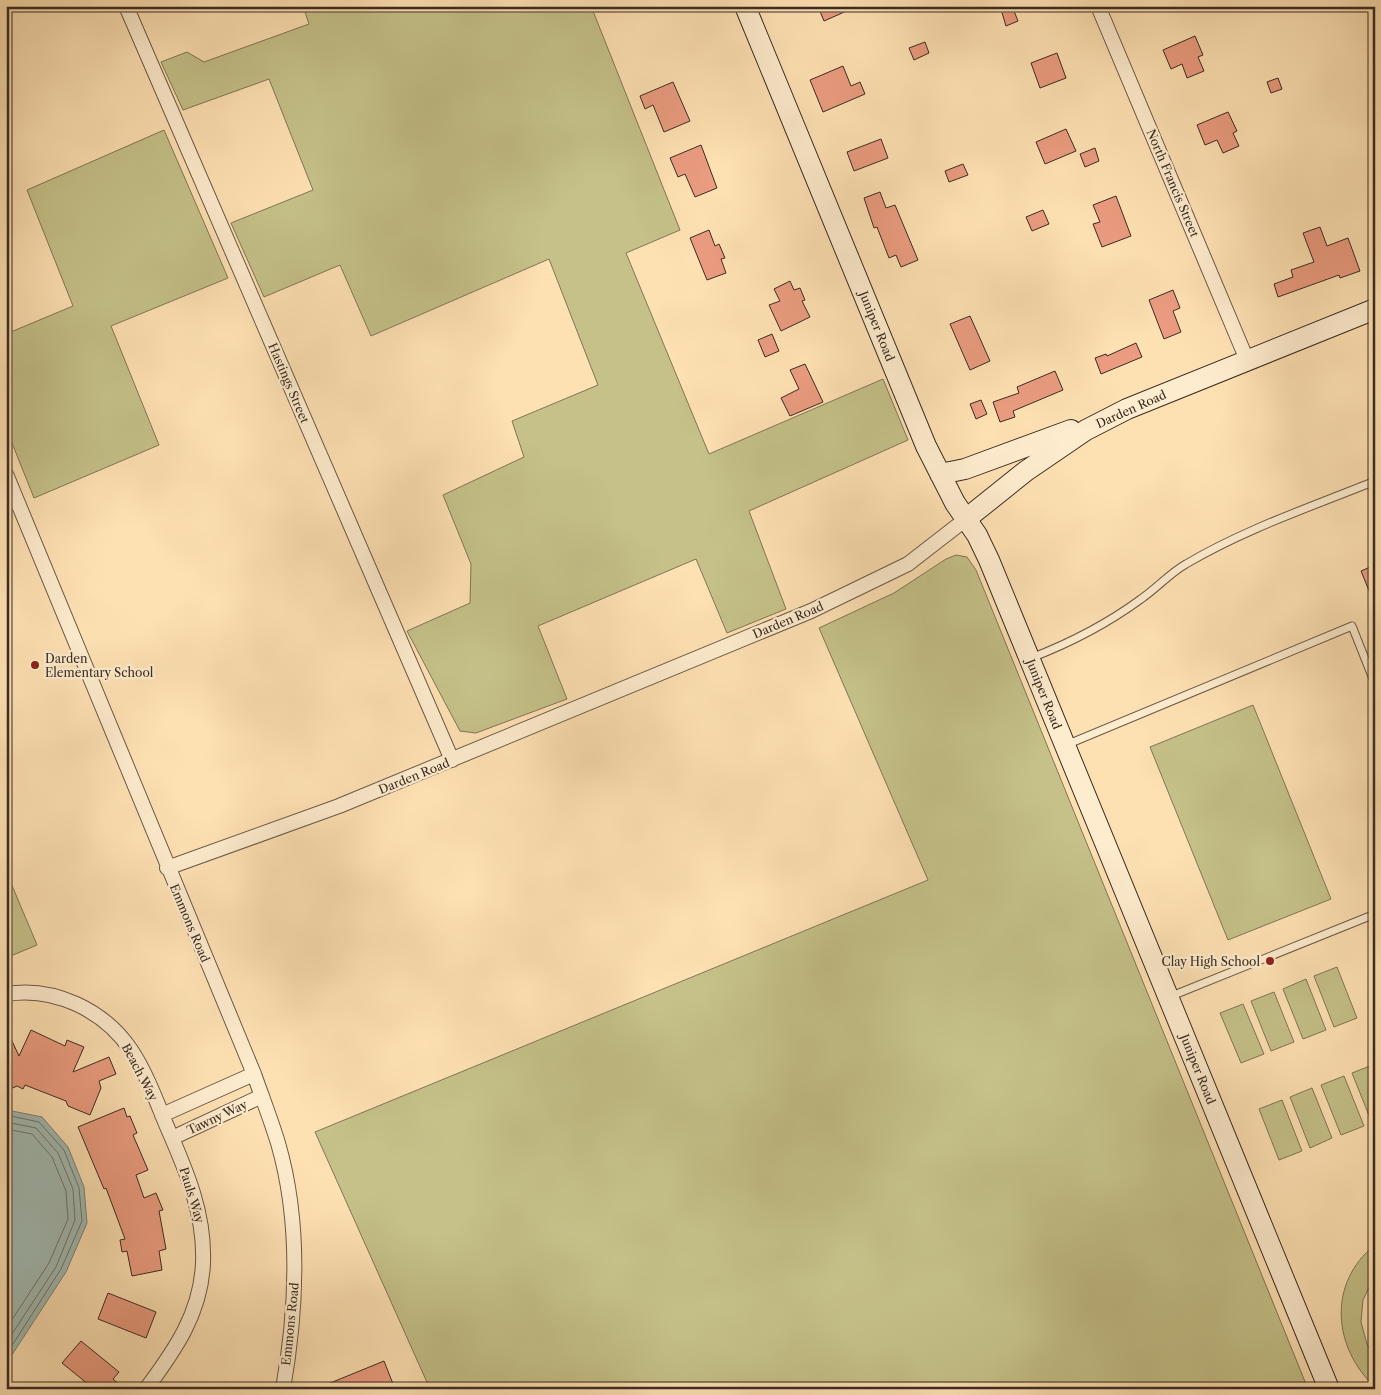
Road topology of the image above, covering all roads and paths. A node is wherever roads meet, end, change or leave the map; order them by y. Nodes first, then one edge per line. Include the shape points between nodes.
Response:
1 (126, 6) edge
2 (745, 6) edge
3 (1098, 6) edge
4 (1375, 309) edge
5 (1246, 360) junction
6 (1126, 409) junction
7 (6, 474) edge
8 (940, 474) junction
9 (1375, 481) edge
10 (966, 520) junction
11 (1030, 658) junction
12 (1375, 684) edge
13 (1065, 745) junction
14 (452, 760) junction
15 (166, 868) junction
16 (1375, 914) edge
17 (6, 994) edge
18 (1169, 997) junction
19 (254, 1074) junction
20 (262, 1096) junction
21 (162, 1115) junction
22 (172, 1138) junction
23 (146, 1389) edge
24 (282, 1389) edge
25 (1329, 1389) edge

1 - 14 street, Hastings Street
2 - 8 street, Juniper Road
3 - 5 street, North Francis Street
4 - 5 street, Darden Road
5 - 6 street, Darden Road
6 - 8 street via 995,459
6 - 10 street, Darden Road via 1086,430 1026,471
7 - 15 street, Emmons Road
8 - 10 street, Juniper Road
9 - 11 lane via 1225,542 1183,565 1142,599 1097,628 1065,646
10 - 11 street, Juniper Road via 989,560
10 - 14 street, Darden Road via 908,564 872,583
11 - 13 street, Juniper Road
12 - 13 lane via 1352,626
13 - 18 street, Juniper Road
14 - 15 street, Darden Road via 339,806
15 - 19 street, Emmons Road
16 - 18 lane
17 - 21 street, Beach Way via 48,995 89,1010 131,1050
18 - 25 street, Juniper Road
19 - 20 street, Emmons Road
19 - 21 street, Beach Way
20 - 22 street, Tawny Way
20 - 24 street, Emmons Road via 278,1144 293,1233 295,1287
21 - 22 street, Beach Way
22 - 23 street, Pauls Way via 198,1205 203,1263 192,1318

